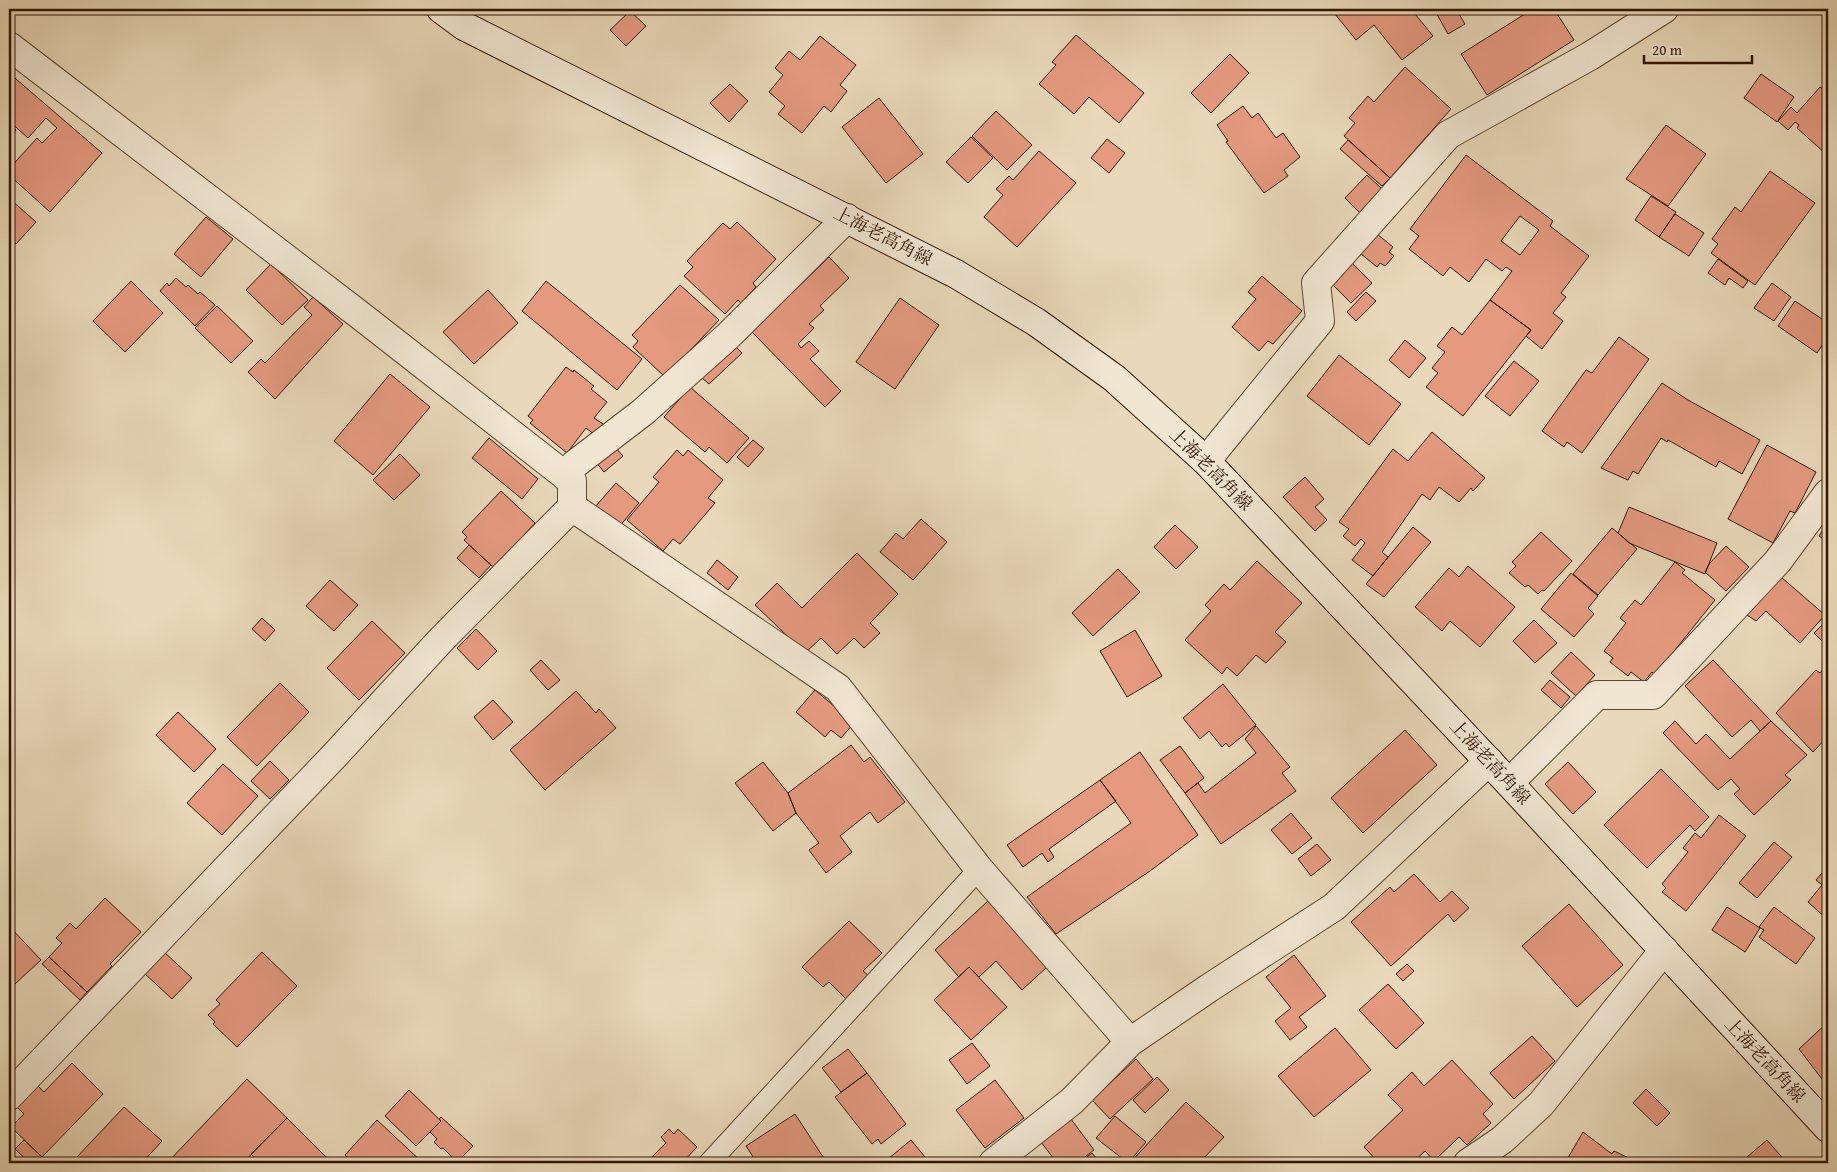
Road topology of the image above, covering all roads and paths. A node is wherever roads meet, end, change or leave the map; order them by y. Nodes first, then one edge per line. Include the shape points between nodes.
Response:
1 (441, 9) edge
2 (1664, 9) edge
3 (467, 17) edge
4 (9, 46) edge
5 (847, 218) junction
6 (1206, 461) junction
7 (565, 476) junction
8 (1828, 493) edge
9 (572, 506) junction
10 (1489, 761) junction
11 (1510, 782) junction
12 (979, 869) junction
13 (1664, 950) junction
14 (1130, 1042) junction
15 (9, 1096) edge
16 (1828, 1128) edge
17 (709, 1163) edge
18 (993, 1163) edge
19 (1468, 1163) edge

1 - 3 street, 上海老高角線
2 - 6 street via 1590,56 1448,135 1316,283 1320,321
3 - 5 street, 上海老高角線
4 - 7 street
5 - 6 street, 上海老高角線 via 956,274 1036,322 1114,378
5 - 7 street via 728,336 643,412 575,464
6 - 10 street, 上海老高角線
7 - 9 street via 572,482
8 - 11 street via 1778,562 1653,695 1597,695
9 - 12 street via 838,688
9 - 15 street
10 - 11 street, 上海老高角線
10 - 14 street via 1334,907
11 - 13 street, 上海老高角線
12 - 14 street
12 - 17 lane
13 - 16 street, 上海老高角線
13 - 19 street via 1542,1104 1502,1140
14 - 18 street via 1072,1100

